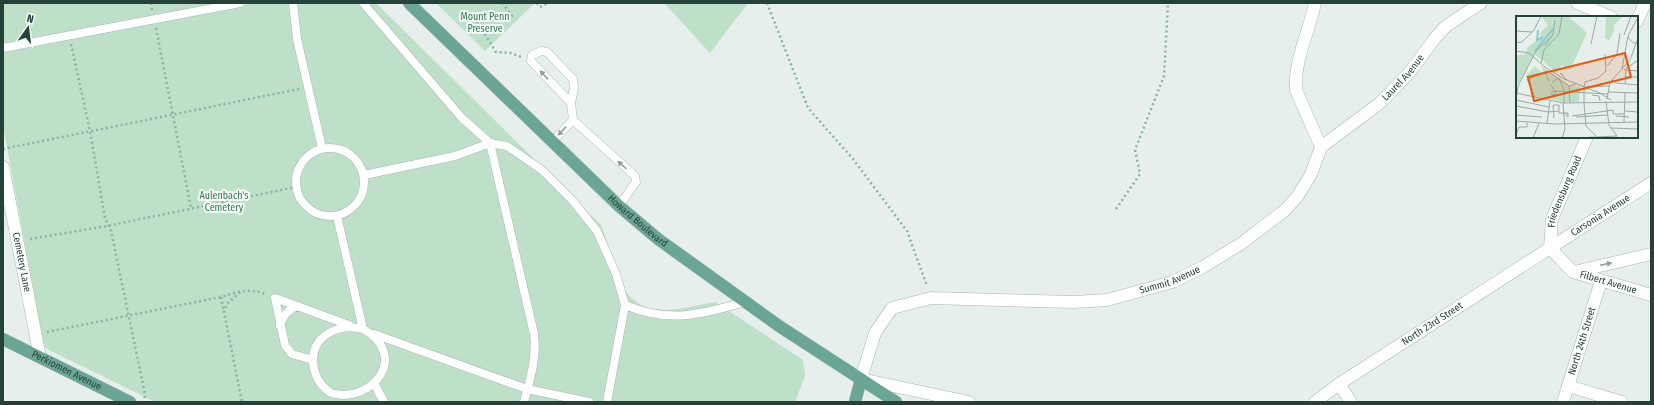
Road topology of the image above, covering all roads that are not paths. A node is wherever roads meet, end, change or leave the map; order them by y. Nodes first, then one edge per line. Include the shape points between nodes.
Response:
1 (240, 3) edge
2 (293, 3) edge
3 (363, 3) edge
4 (409, 3) edge
5 (1315, 3) edge
6 (1481, 3) edge
7 (1577, 3) edge
8 (1645, 3) edge
9 (1608, 16) edge
10 (1638, 20) edge
11 (3, 48) edge
12 (571, 103) junction
13 (573, 120) junction
14 (1587, 138) edge
15 (551, 143) junction
16 (490, 144) junction
17 (1321, 147) junction
18 (322, 148) junction
19 (3, 167) edge
20 (364, 175) junction
21 (1651, 184) edge
22 (619, 206) junction
23 (337, 216) junction
24 (1550, 248) junction
25 (1651, 254) edge
26 (1573, 272) junction
27 (1602, 281) junction
28 (1651, 295) edge
29 (746, 302) junction
30 (625, 305) junction
31 (298, 306) junction
32 (280, 325) junction
33 (352, 326) junction
34 (363, 329) junction
35 (372, 333) junction
36 (3, 339) edge
37 (40, 357) junction
38 (313, 360) junction
39 (861, 379) junction
40 (1339, 384) junction
41 (1568, 386) junction
42 (376, 387) junction
43 (527, 389) junction
44 (130, 402) edge
45 (384, 402) edge
46 (524, 402) edge
47 (589, 402) edge
48 (607, 402) edge
49 (855, 402) edge
50 (896, 402) edge
51 (968, 402) edge
52 (1315, 402) edge
53 (1351, 402) edge
54 (1563, 402) edge
55 (1622, 402) edge

1 - 11 lane
2 - 18 lane via 297,39
3 - 16 lane via 462,118
4 - 15 main road, Howard Boulevard
5 - 17 street via 1299,59 1296,90
6 - 17 street, Laurel Avenue via 1446,26 1401,83 1380,103
7 - 9 street
8 - 10 street
12 -> 12 lane via 531,61 532,55 541,51 547,52 573,79
12 - 13 lane
13 -> 15 lane
22 -> 13 lane via 636,182 635,176
14 - 24 street, Friedensburg Road via 1552,219
15 - 22 main road, Howard Boulevard
16 - 20 lane via 455,156
16 - 30 lane via 507,146 542,170 572,200 597,230 616,274
16 - 43 lane via 534,334 534,367
17 - 39 street, Summit Avenue via 1312,174 1284,211 1242,243 1203,267 1172,282 1124,296 1087,301 931,298 892,308 875,334
18 - 20 lane via 344,150 360,164
18 - 23 lane via 304,159 296,177 296,187 303,202 315,213
19 - 37 street, Cemetery Lane
20 - 23 lane via 365,186 362,196 356,205
21 - 24 street, Carsonia Avenue
22 - 29 main road, Howard Boulevard via 658,239
23 - 34 lane
24 - 26 street, Filbert Avenue
24 - 40 street, North 23rd Street
26 -> 25 street
26 - 27 street, Filbert Avenue
27 - 28 street, Filbert Avenue
27 - 41 street, North 24th Street
29 - 30 lane via 674,317
29 - 39 main road, Howard Boulevard
30 - 48 lane
31 - 32 lane via 290,308
31 - 32 lane via 275,298
31 - 33 lane
32 - 38 lane via 285,345 292,354
33 - 34 lane
33 - 38 lane via 330,331 316,348
34 - 35 lane
35 - 42 lane via 385,353 386,365 383,377
35 - 43 lane
36 - 37 main road, Perkiomen Avenue
37 - 44 main road, Perkiomen Avenue
38 - 42 lane via 318,381 335,396 357,398
39 - 49 main road
39 - 50 main road, Howard Boulevard
39 - 51 street
40 - 52 street, North 23rd Street
40 - 53 street
41 - 54 street, North 24th Street
41 - 55 street
42 - 45 lane
43 - 46 lane
43 - 47 lane

